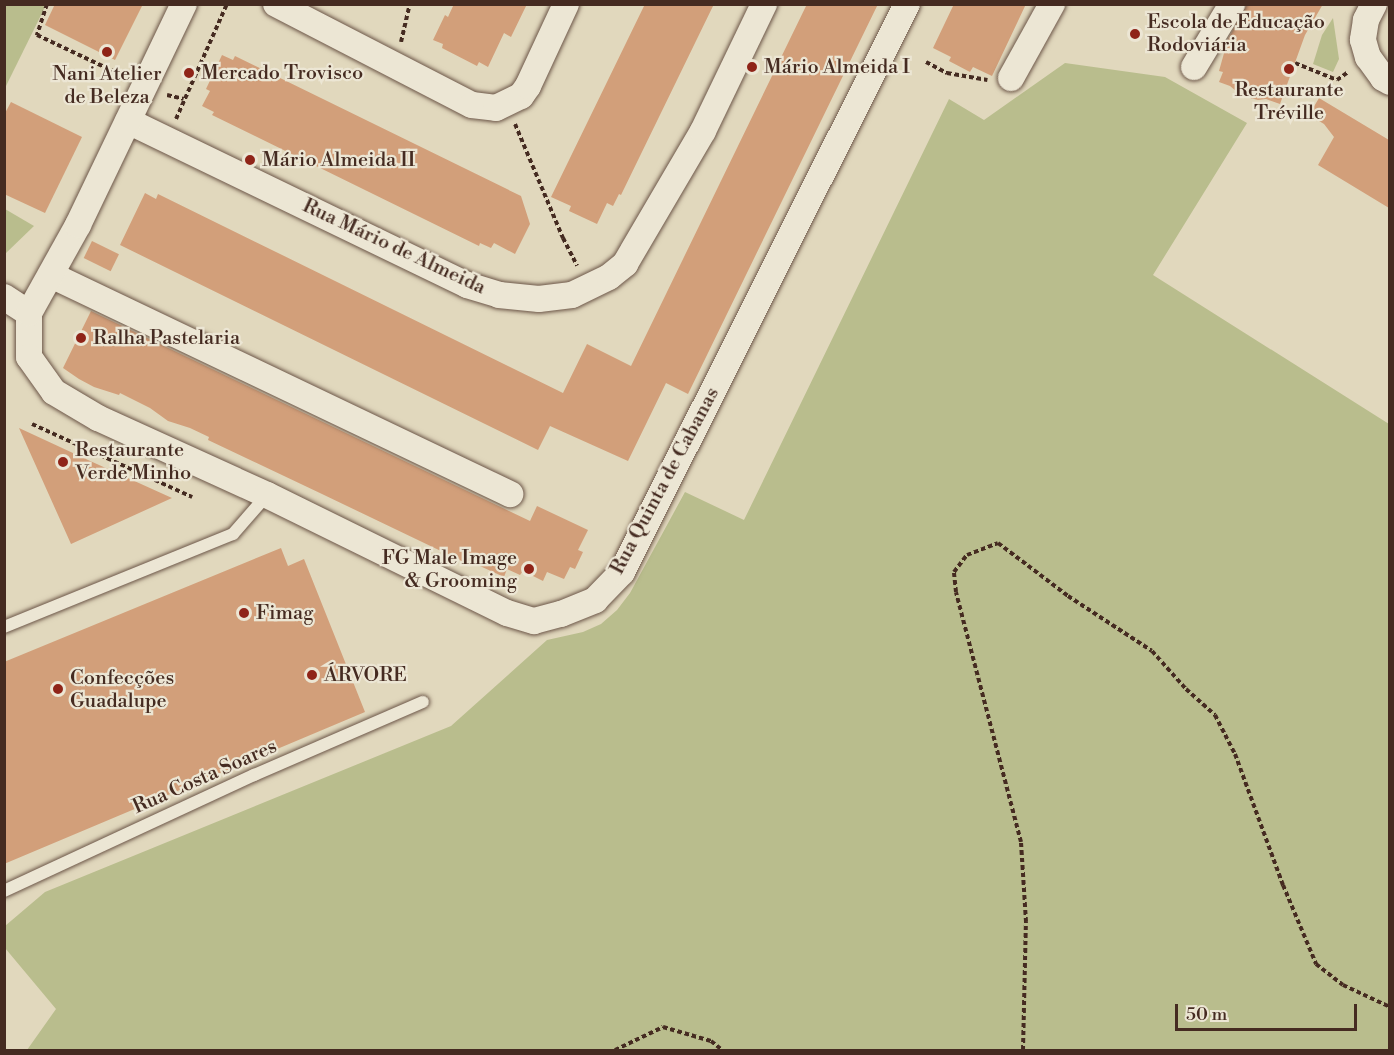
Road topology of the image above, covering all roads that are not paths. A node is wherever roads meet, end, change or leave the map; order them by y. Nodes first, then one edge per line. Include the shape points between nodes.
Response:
1 (184, 4) edge
2 (276, 4) edge
3 (566, 4) edge
4 (764, 4) edge
5 (906, 4) edge
6 (1052, 4) edge
7 (1232, 4) edge
8 (1374, 4) edge
9 (1194, 67) dead end
10 (1001, 79) road end
11 (1389, 82) edge
12 (128, 121) junction
13 (51, 275) junction
14 (4, 297) edge
15 (29, 313) junction
16 (510, 494) dead end
17 (267, 495) junction
18 (4, 627) edge
19 (423, 702) dead end
20 (4, 891) edge

1 - 12 street
2 - 3 street via 472,105 496,108 520,96 528,86
4 - 12 street, Rua Mário de Almeida via 703,131 625,264 609,277 572,295 539,299 499,295 467,285
5 - 17 street, Rua Quinta de Cabanas via 622,572 595,600 534,621 507,613
6 - 10 street
7 - 9 street
8 - 11 street via 1365,20 1363,40 1368,57
12 - 13 street
13 - 15 street
13 - 16 street
14 - 15 street
15 - 17 street, Rua Quinta de Cabanas via 29,357 54,392 98,418
17 - 18 lane via 233,534
19 - 20 lane, Rua Costa Soares

